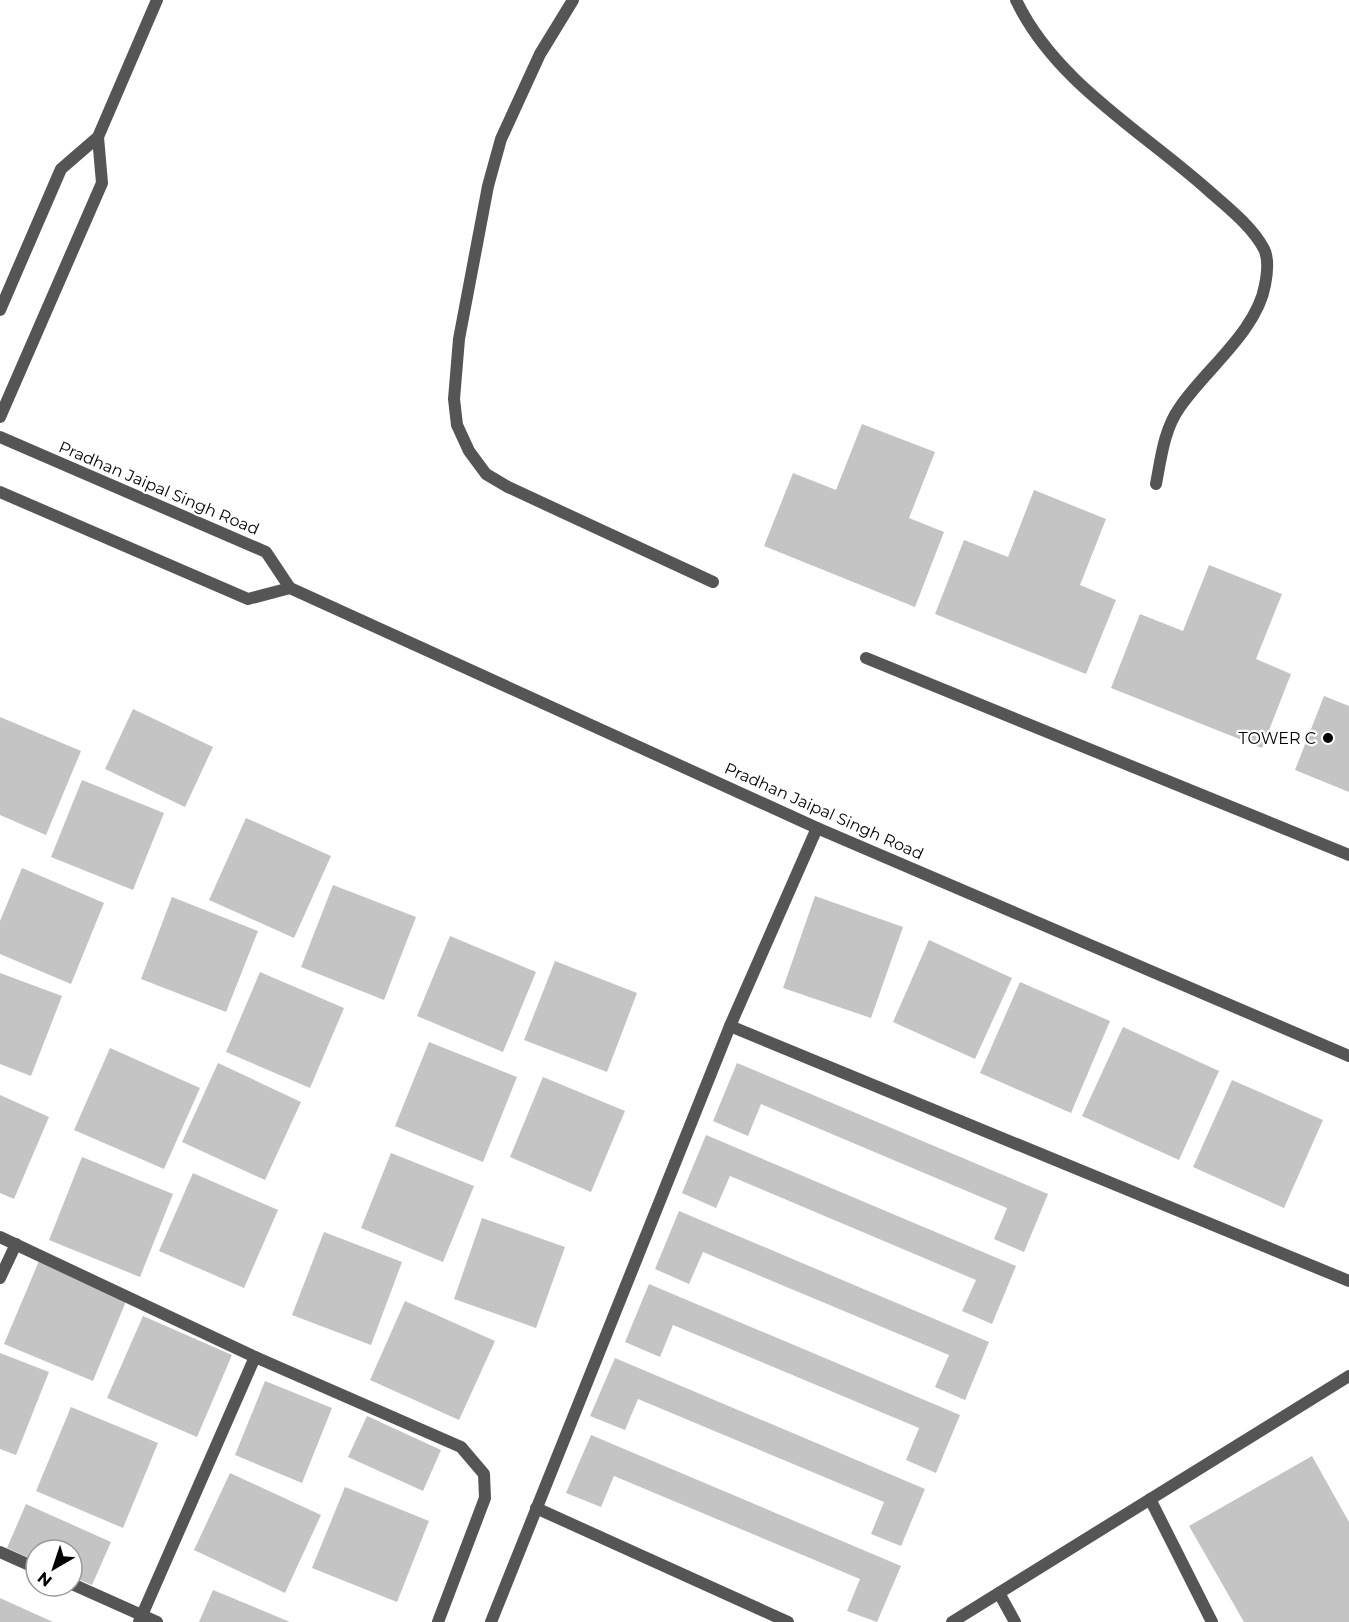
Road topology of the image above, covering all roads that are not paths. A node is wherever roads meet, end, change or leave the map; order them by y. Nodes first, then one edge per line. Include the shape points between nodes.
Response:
1 (157, 0) edge
2 (573, 0) edge
3 (1016, 0) edge
4 (98, 137) junction
5 (0, 310) edge
6 (0, 417) edge
7 (0, 437) edge
8 (1156, 484) dead end
9 (0, 492) edge
10 (713, 582) dead end
11 (290, 588) junction
12 (866, 658) dead end
13 (817, 828) junction
14 (1349, 855) edge
15 (730, 1026) junction
16 (1349, 1056) edge
17 (0, 1237) edge
18 (16, 1244) junction
19 (0, 1278) edge
20 (1349, 1281) edge
21 (255, 1357) junction
22 (1349, 1376) edge
23 (1150, 1499) junction
24 (536, 1508) junction
25 (0, 1552) edge
26 (24, 1563) edge
27 (84, 1590) edge
28 (999, 1593) junction
29 (140, 1618) edge
30 (157, 1622) edge
31 (438, 1622) edge
32 (491, 1622) edge
33 (788, 1622) edge
34 (952, 1622) edge
35 (1015, 1622) edge
36 (1212, 1622) edge

1 - 4 street
2 - 10 street via 540,54 501,139 488,186 459,339 454,399 457,425 486,474
3 - 8 street via 1028,26 1050,53 1104,105 1229,209 1266,251 1265,288 1259,305 1180,406 1171,422
4 - 5 street via 61,169
4 - 6 street via 102,183
7 - 11 street, Pradhan Jaipal Singh Road via 266,552
9 - 11 street via 248,599
11 - 13 street, Pradhan Jaipal Singh Road
12 - 14 street
13 - 15 street
13 - 16 street, Pradhan Jaipal Singh Road
15 - 20 street
15 - 24 street
17 - 18 street
18 - 19 street
18 - 21 street
21 - 29 street
21 - 31 street via 461,1447 484,1474 485,1498
22 - 23 street
23 - 28 street
23 - 36 street
24 - 32 street
24 - 33 street
25 - 26 street
27 - 29 street
28 - 34 street
28 - 35 street
29 - 30 street

